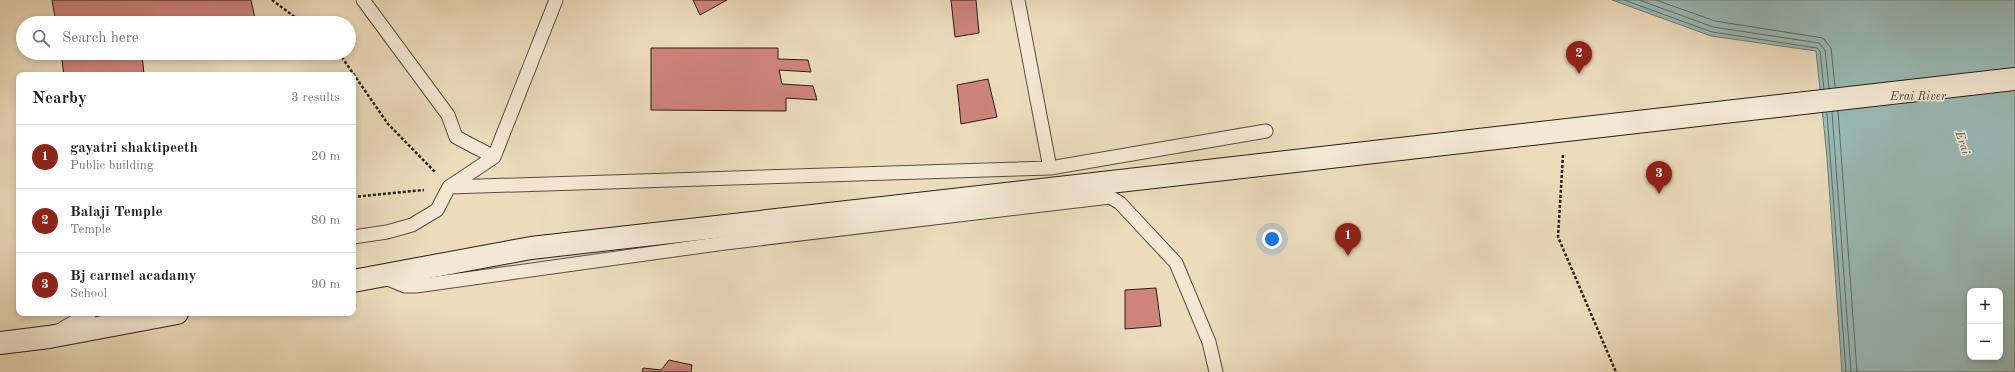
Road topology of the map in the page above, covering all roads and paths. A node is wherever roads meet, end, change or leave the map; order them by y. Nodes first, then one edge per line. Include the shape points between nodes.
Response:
1 (272, 0) edge
2 (363, 0) edge
3 (556, 0) edge
4 (1018, 0) edge
5 (294, 16) edge
6 (344, 60) edge
7 (352, 72) edge
8 (356, 78) edge
9 (2015, 79) edge
10 (1266, 131) dead end
11 (1559, 131) junction
12 (494, 157) junction
13 (1050, 168) junction
14 (449, 187) junction
15 (356, 197) edge
16 (356, 237) edge
17 (380, 276) junction
18 (356, 280) edge
19 (85, 316) edge
20 (161, 316) edge
21 (49, 337) junction
22 (0, 343) edge
23 (1216, 372) edge
24 (1616, 372) edge

1 - 5 path
2 - 12 lane via 448,115 456,137
3 - 12 lane
4 - 13 lane
6 - 7 path
8 - 14 path via 388,124
9 - 11 main road
10 - 13 lane
11 - 17 main road via 531,248
11 - 24 path via 1563,155 1558,238
12 - 14 lane
13 - 14 lane
14 - 15 path
14 - 16 lane via 437,210 412,225
17 - 18 main road
17 - 23 lane via 405,286 416,286 725,243 1110,197 1120,203 1176,264 1209,342
19 - 21 lane
20 - 21 main road
21 - 22 main road

